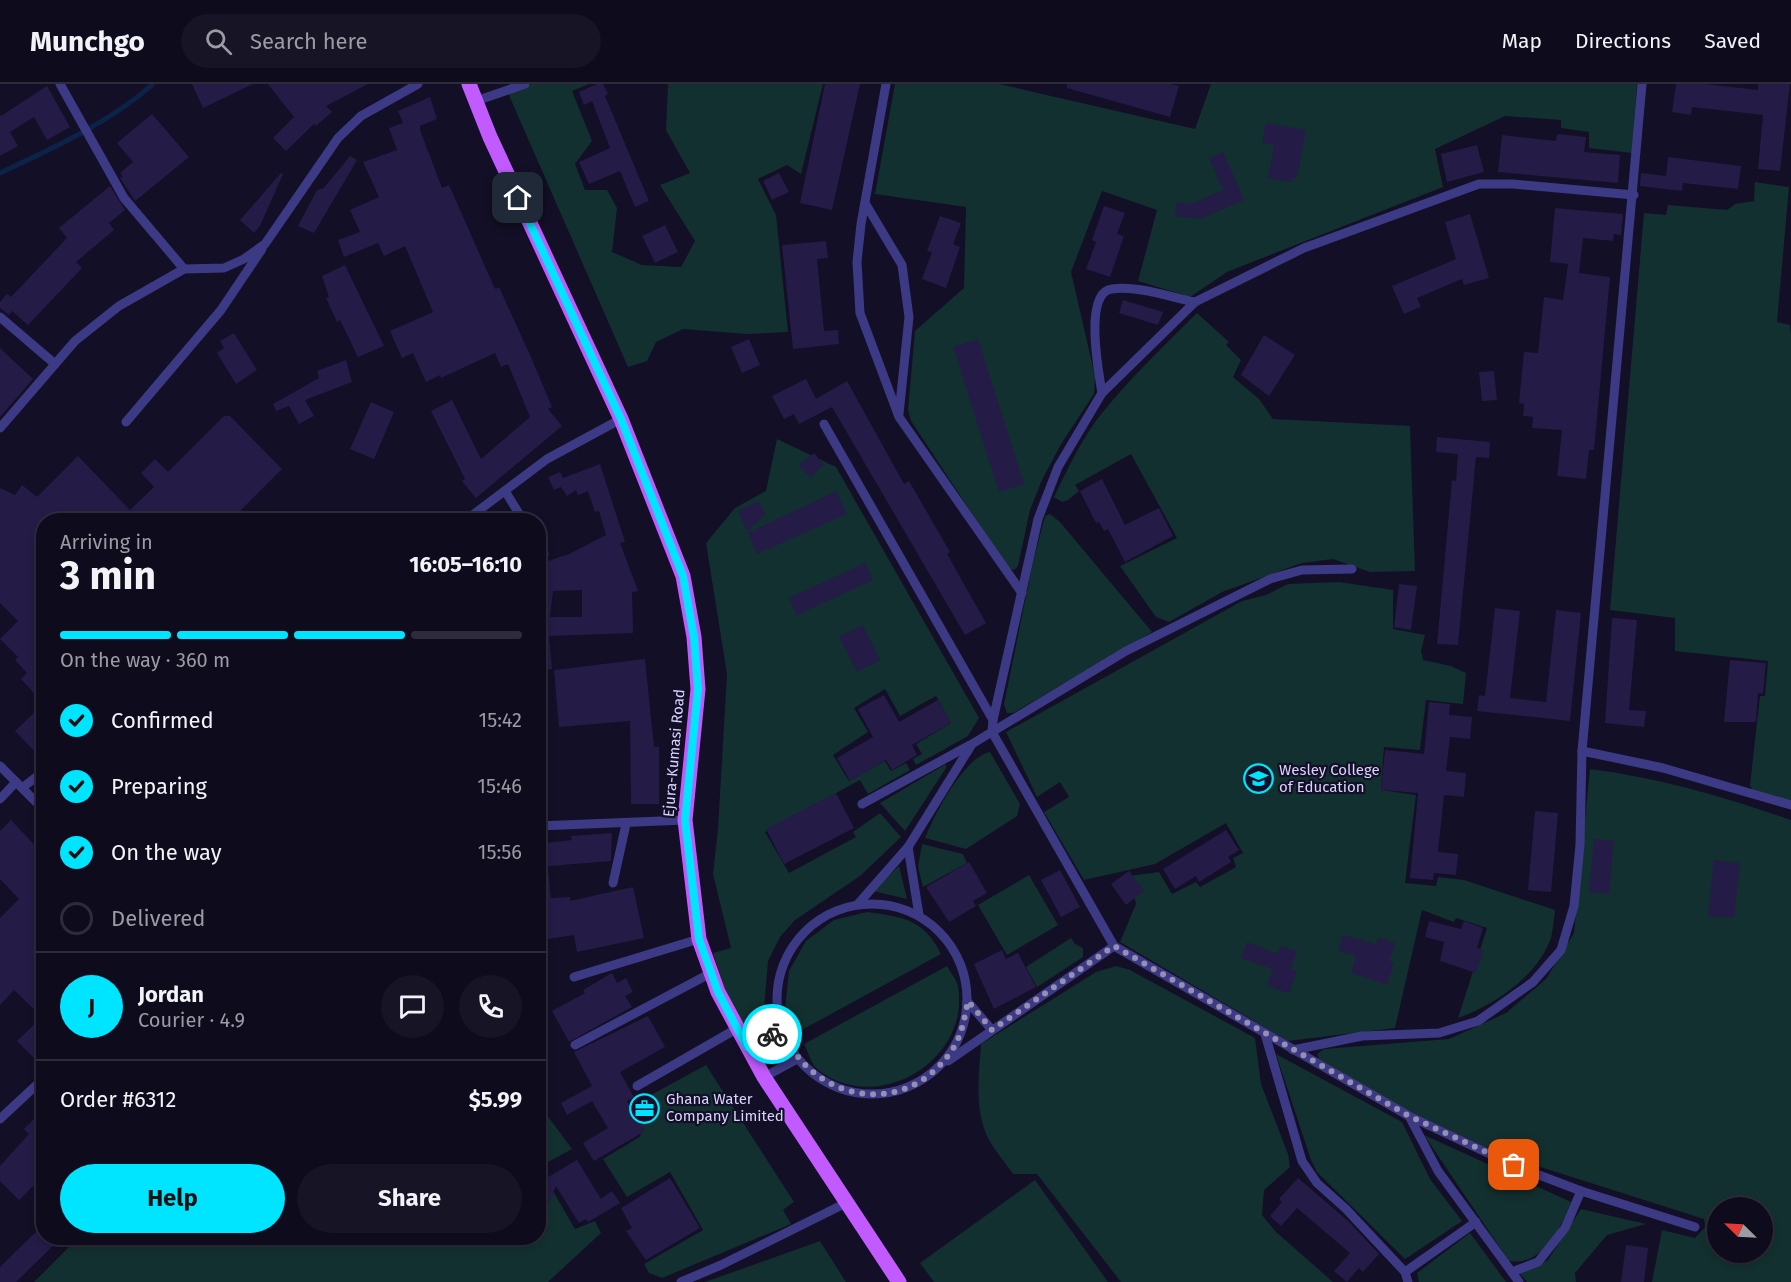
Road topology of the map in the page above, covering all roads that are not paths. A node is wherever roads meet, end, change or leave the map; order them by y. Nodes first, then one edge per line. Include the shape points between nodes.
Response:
1 (60, 84) edge
2 (418, 84) edge
3 (469, 84) edge
4 (525, 84) edge
5 (886, 84) edge
6 (1642, 84) edge
7 (476, 101) junction
8 (1634, 195) junction
9 (865, 203) junction
10 (266, 244) junction
11 (184, 269) junction
12 (1195, 302) junction
13 (0, 317) edge
14 (55, 364) junction
15 (1102, 393) junction
16 (898, 417) junction
17 (621, 419) junction
18 (126, 422) dead end
19 (824, 424) dead end
20 (0, 428) edge
21 (505, 491) junction
22 (475, 513) edge
23 (519, 513) edge
24 (1352, 569) dead end
25 (1022, 593) junction
26 (993, 720) junction
27 (992, 732) junction
28 (972, 744) junction
29 (1582, 751) junction
30 (0, 766) edge
31 (36, 775) edge
32 (19, 785) junction
33 (0, 799) edge
34 (36, 802) edge
35 (862, 804) dead end
36 (1791, 805) edge
37 (685, 820) junction
38 (626, 824) junction
39 (546, 826) edge
40 (908, 846) junction
41 (613, 884) dead end
42 (858, 904) junction
43 (919, 915) junction
44 (699, 939) junction
45 (1114, 946) junction
46 (711, 973) junction
47 (574, 977) dead end
48 (968, 1001) junction
49 (738, 1028) junction
50 (781, 1029) junction
51 (992, 1030) junction
52 (1265, 1034) junction
53 (576, 1045) dead end
54 (747, 1047) junction
55 (1293, 1050) junction
56 (797, 1059) junction
57 (933, 1072) junction
58 (764, 1077) junction
59 (36, 1085) edge
60 (637, 1086) dead end
61 (1409, 1116) junction
62 (0, 1119) edge
63 (1581, 1191) junction
64 (846, 1203) junction
65 (1476, 1222) junction
66 (1695, 1227) dead end
67 (1405, 1272) junction
68 (1512, 1272) junction
69 (895, 1279) edge
70 (681, 1282) edge
71 (1408, 1282) edge
72 (1519, 1282) edge

1 - 11 lane via 124,198
2 - 10 lane via 361,116 338,138
3 - 7 main road, Ejura-Kumasi Road
4 - 7 lane
5 - 9 lane
6 - 8 lane
7 - 17 main road, Ejura-Kumasi Road
8 - 12 lane via 1479,184 1304,248
8 - 29 lane
9 - 16 lane via 857,262 860,313
9 - 16 lane via 902,265 909,317
10 - 11 lane via 224,268
10 - 18 lane via 221,310
11 - 14 lane via 119,306 75,341
12 - 15 lane
12 - 15 lane via 1125,289 1110,289 1101,295 1096,305 1096,326
13 - 14 lane
14 - 20 lane
15 - 25 lane via 1058,467 1038,519
16 - 25 lane
17 - 21 lane via 547,459
17 - 37 main road, Ejura-Kumasi Road via 683,576 694,637 698,689
19 - 26 lane
21 - 22 lane
21 - 23 lane
24 - 27 lane via 1302,570 1270,579 1126,651
25 - 26 lane
26 - 27 lane
27 - 28 lane
27 - 45 lane
28 - 35 lane
28 - 40 lane
29 - 36 lane via 1663,768
29 - 55 lane via 1574,906 1561,950 1533,982 1478,1021 1439,1033 1362,1036
30 - 32 lane
31 - 32 lane
32 - 33 lane
32 - 34 lane
37 - 38 lane
37 - 44 main road, Ejura-Kumasi Road
38 - 39 lane
38 - 41 lane
40 - 42 lane
40 - 43 lane
42 - 43 lane via 890,904
42 - 50 lane via 826,915 800,935 783,963 776,996
43 - 48 lane via 941,932 957,954
44 - 46 main road, Ejura-Kumasi Road
44 - 47 lane
45 - 51 lane
45 - 52 lane
46 - 49 main road, Ejura-Kumasi Road
46 - 53 lane
48 - 51 lane
48 - 57 lane via 959,1036
49 - 54 main road, Ejura-Kumasi Road
49 - 60 lane
50 - 54 lane
50 - 56 lane
51 - 57 lane
52 - 55 lane
52 - 67 lane via 1302,1161 1317,1183
54 - 58 main road, Ejura-Kumasi Road
55 - 61 lane
56 - 57 lane via 819,1080 847,1092 867,1094 907,1088
56 - 58 lane
58 - 64 main road, Ejura-Kumasi Road
59 - 62 lane
61 - 63 lane
61 - 65 lane via 1438,1171
63 - 66 lane
63 - 68 lane via 1565,1228 1538,1262
64 - 69 main road, Ejura-Kumasi Road
64 - 70 lane
65 - 67 lane
65 - 68 lane
67 - 71 lane
68 - 72 lane

